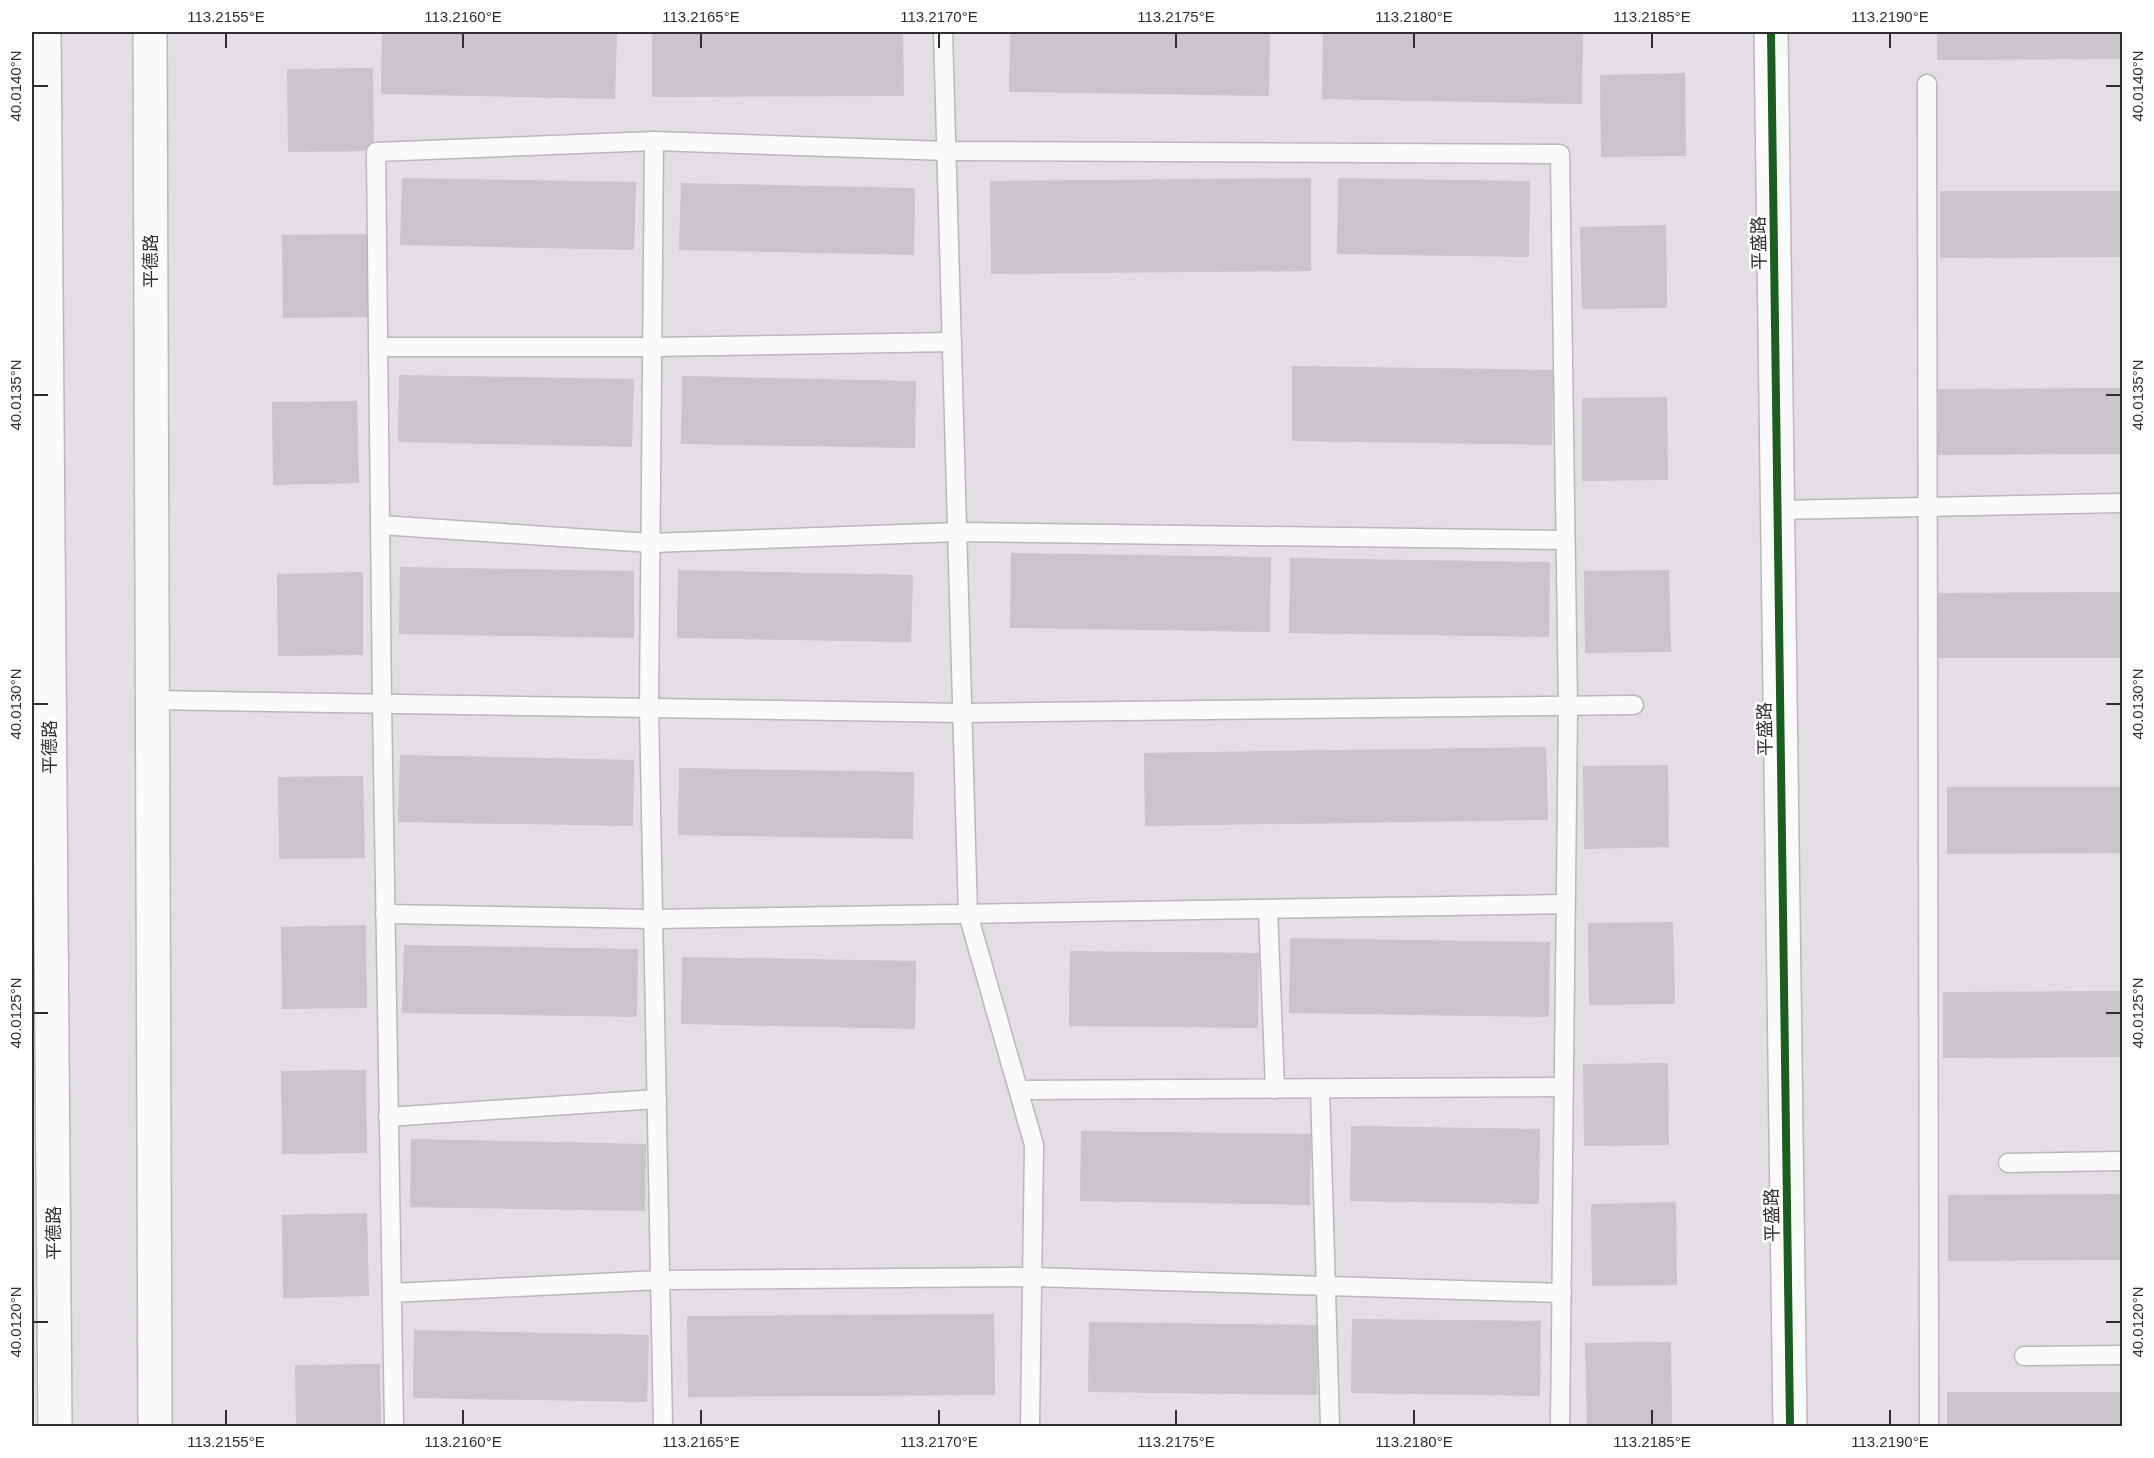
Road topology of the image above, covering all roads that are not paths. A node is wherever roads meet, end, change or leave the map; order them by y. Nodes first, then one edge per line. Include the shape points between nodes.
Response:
1 (44, 32) edge
2 (150, 32) edge
3 (944, 32) edge
4 (1771, 32) edge
5 (1927, 84) dead end
6 (654, 141) junction
7 (947, 151) junction
8 (39, 288) edge
9 (952, 342) junction
10 (378, 347) junction
11 (652, 347) junction
12 (2122, 503) edge
13 (1929, 507) junction
14 (1777, 510) junction
15 (380, 525) junction
16 (958, 532) junction
17 (1565, 540) junction
18 (651, 543) junction
19 (152, 700) junction
20 (382, 704) junction
21 (1634, 705) dead end
22 (1568, 706) junction
23 (649, 708) junction
24 (963, 713) junction
25 (1565, 904) junction
26 (1268, 909) junction
27 (385, 914) junction
28 (968, 914) junction
29 (654, 919) junction
30 (1563, 1087) junction
31 (1275, 1089) junction
32 (1320, 1089) junction
33 (1019, 1090) junction
34 (657, 1099) junction
35 (388, 1117) junction
36 (2122, 1161) edge
37 (2008, 1163) dead end
38 (1032, 1277) junction
39 (661, 1280) junction
40 (1325, 1285) junction
41 (392, 1293) junction
42 (1562, 1293) junction
43 (2122, 1355) edge
44 (2024, 1356) dead end
45 (55, 1426) edge
46 (155, 1426) edge
47 (394, 1426) edge
48 (663, 1426) edge
49 (1030, 1426) edge
50 (1330, 1426) edge
51 (1560, 1426) edge
52 (1790, 1426) edge
53 (1929, 1426) edge

1 - 8 main road, 平德路
2 - 19 main road, 平德路
3 - 7 lane
4 - 14 main road, 平盛路
5 - 13 lane
6 - 7 lane
6 - 10 lane via 376,152
6 - 11 lane
7 - 9 lane
7 - 17 lane via 1560,154
8 - 45 main road, 平德路
9 - 11 lane
9 - 16 lane
10 - 11 lane
10 - 15 lane
11 - 18 lane
12 - 13 lane
13 - 14 lane
13 - 53 lane
14 - 52 main road, 平盛路
15 - 18 lane
15 - 20 lane
16 - 17 lane
16 - 18 lane
16 - 24 lane
17 - 22 lane
18 - 23 lane
19 - 20 lane
19 - 46 main road, 平德路
20 - 23 lane
20 - 27 lane
21 - 22 lane
22 - 24 lane
22 - 25 lane
23 - 24 lane
23 - 29 lane
24 - 28 lane
25 - 26 lane
25 - 30 lane
26 - 28 lane
26 - 31 lane
27 - 29 lane
27 - 35 lane
28 - 29 lane
28 - 33 lane
29 - 34 lane
30 - 32 lane
30 - 42 lane
31 - 32 lane
31 - 33 lane
32 - 40 lane
33 - 38 lane via 1034,1145
34 - 35 lane
34 - 39 lane
35 - 41 lane
36 - 37 lane
38 - 39 lane
38 - 40 lane
38 - 49 lane
39 - 41 lane
39 - 48 lane
40 - 42 lane
40 - 50 lane
41 - 47 lane
42 - 51 lane
43 - 44 lane

